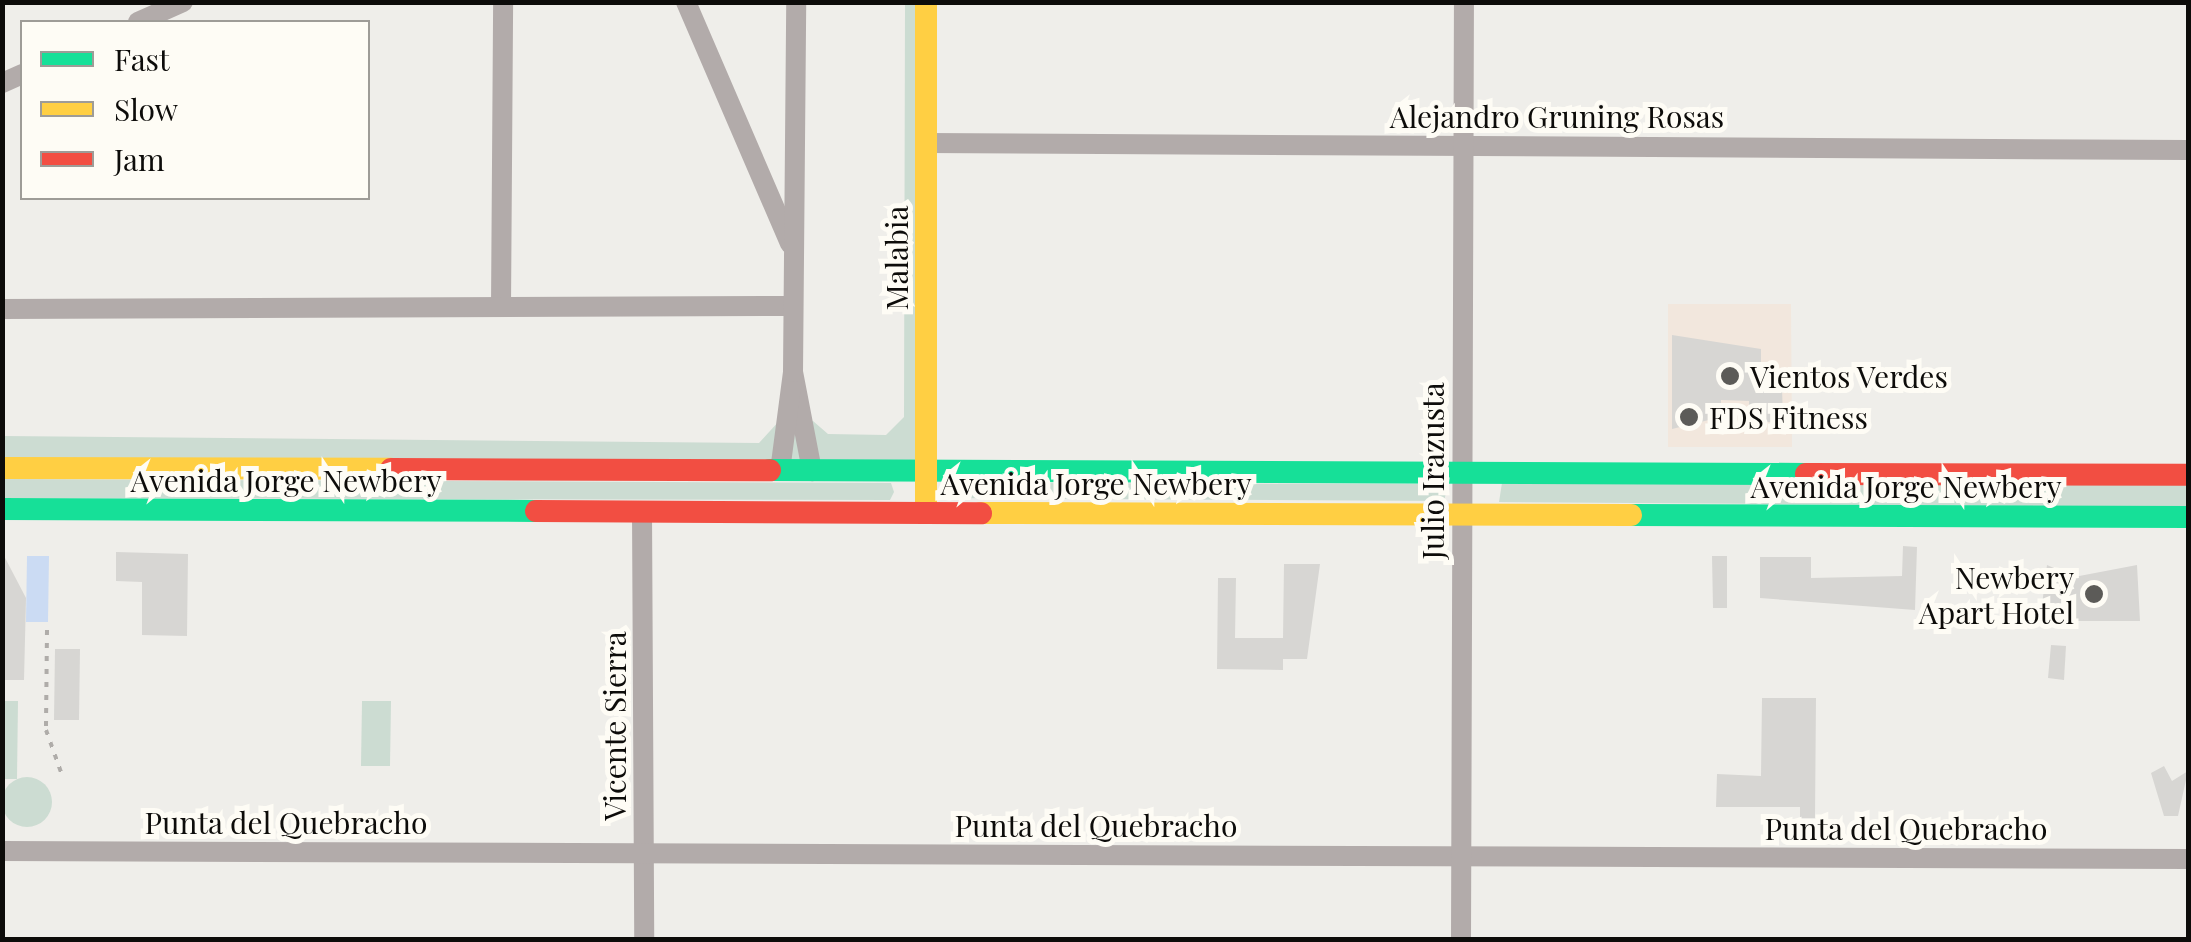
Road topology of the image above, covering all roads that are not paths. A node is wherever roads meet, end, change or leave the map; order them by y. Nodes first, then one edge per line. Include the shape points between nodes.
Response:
1 (183, 2) edge
2 (503, 2) edge
3 (686, 2) edge
4 (796, 2) edge
5 (926, 2) edge
6 (1464, 2) edge
7 (142, 20) edge
8 (926, 143) junction
9 (1463, 146) junction
10 (2188, 150) edge
11 (794, 253) junction
12 (793, 306) junction
13 (501, 307) junction
14 (2, 309) edge
15 (794, 372) junction
16 (2, 468) edge
17 (780, 471) junction
18 (812, 471) junction
19 (926, 471) junction
20 (1462, 472) junction
21 (2188, 474) edge
22 (2, 508) edge
23 (642, 512) junction
24 (926, 513) junction
25 (1462, 514) junction
26 (2188, 517) edge
27 (2, 851) edge
28 (645, 854) junction
29 (1461, 856) junction
30 (2188, 859) edge
31 (644, 940) edge
32 (1461, 940) edge

1 - 7 street
2 - 13 street
3 - 11 street
4 - 11 street
5 - 8 main road, Malabia
6 - 9 street, Julio Irazusta
8 - 9 street, Alejandro Gruning Rosas
8 - 19 main road, Malabia
9 - 10 street, Alejandro Gruning Rosas
9 - 20 street, Julio Irazusta
11 - 12 street
12 - 13 street
12 - 15 street
13 - 14 street
15 - 17 street
15 - 18 street
16 - 17 main road, Avenida Jorge Newbery
17 - 18 main road, Avenida Jorge Newbery
18 - 19 main road, Avenida Jorge Newbery
19 - 20 main road, Avenida Jorge Newbery
19 - 24 main road, Malabia
20 - 21 main road, Avenida Jorge Newbery
20 - 25 street, Julio Irazusta
22 - 23 main road, Avenida Jorge Newbery
23 - 24 main road, Avenida Jorge Newbery
23 - 28 street, Vicente Sierra
24 - 25 main road, Avenida Jorge Newbery
25 - 26 main road, Avenida Jorge Newbery
25 - 29 street, Julio Irazusta
27 - 28 street, Punta del Quebracho
28 - 29 street, Punta del Quebracho
28 - 31 street, Vicente Sierra
29 - 30 street, Punta del Quebracho
29 - 32 street, Julio Irazusta

